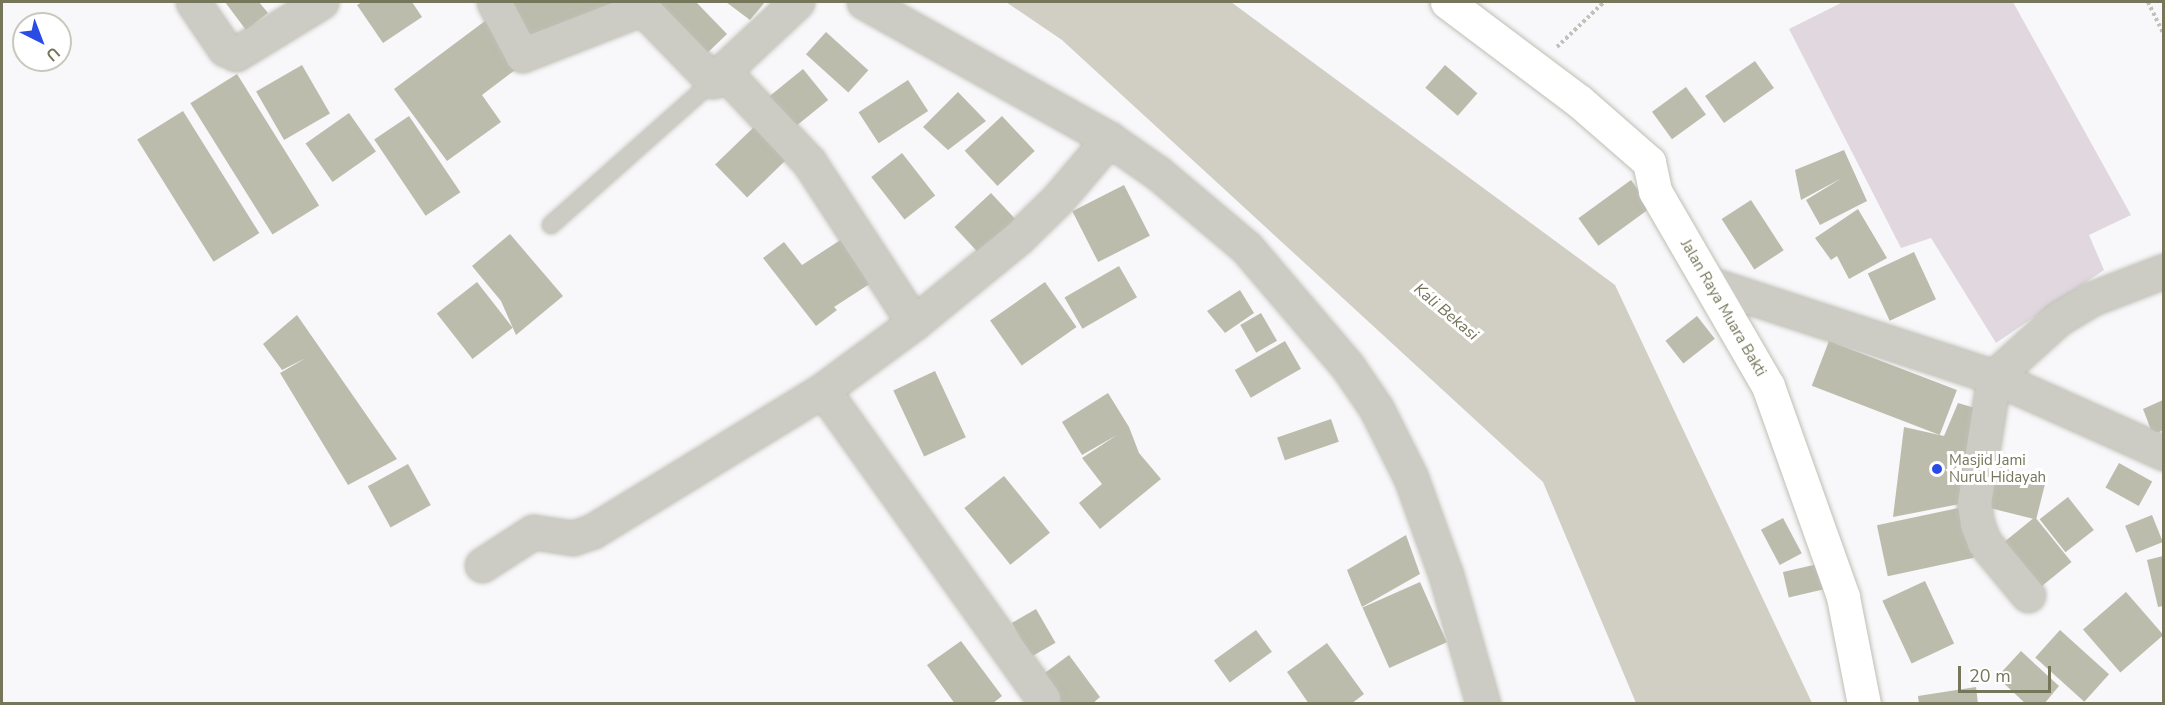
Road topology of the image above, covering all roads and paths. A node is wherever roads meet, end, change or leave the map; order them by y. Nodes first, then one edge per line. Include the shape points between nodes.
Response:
1 (193, 2) edge
2 (321, 2) edge
3 (494, 2) edge
4 (797, 2) edge
5 (864, 2) edge
6 (1604, 2) edge
7 (2148, 2) edge
8 (1456, 4) edge
9 (2163, 35) edge
10 (1535, 67) junction
11 (718, 76) junction
12 (1109, 140) junction
13 (551, 225) dead end
14 (2163, 271) edge
15 (1713, 285) junction
16 (914, 323) junction
17 (1994, 377) junction
18 (823, 390) junction
19 (2163, 453) edge
20 (482, 565) dead end
21 (2028, 595) dead end
22 (1043, 698) dead end
23 (1474, 700) edge
24 (1864, 704) edge

1 - 2 street via 225,49 236,54
3 - 11 street via 522,55 630,12 643,12
4 - 11 street
5 - 12 street
6 - 10 path
7 - 9 path
8 - 10 main road, Jalan Raya Muara Bakti
10 - 15 main road, Jalan Raya Muara Bakti via 1649,162 1655,191
11 - 13 lane
11 - 16 street via 810,162
12 - 16 street via 1019,237
12 - 23 street via 1158,173 1246,247 1348,367 1376,408 1411,478 1446,575
14 - 17 street via 2091,299 2058,319
15 - 17 street
15 - 24 main road, Jalan Raya Muara Bakti via 1772,397 1843,597
16 - 18 street
17 - 19 street
17 - 21 street via 1974,503 1977,524 1984,542
18 - 20 street via 593,531 573,537 533,532
18 - 22 street

